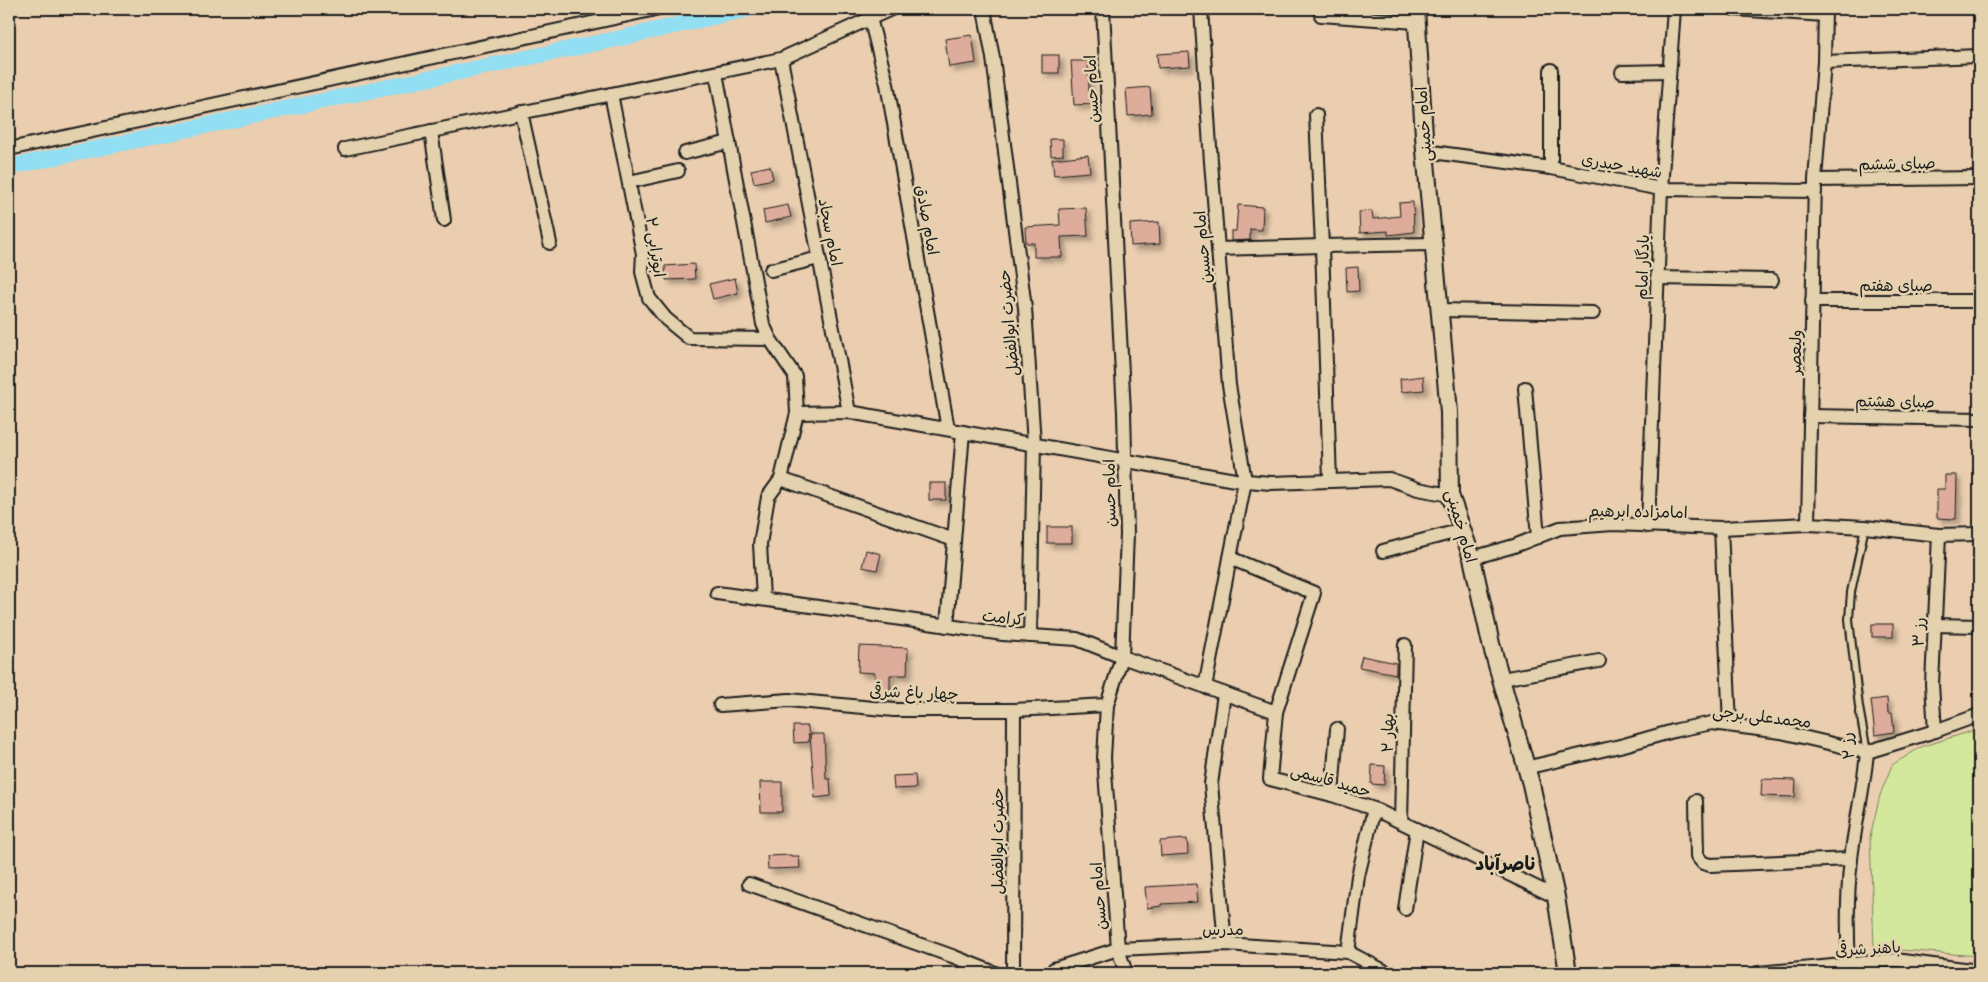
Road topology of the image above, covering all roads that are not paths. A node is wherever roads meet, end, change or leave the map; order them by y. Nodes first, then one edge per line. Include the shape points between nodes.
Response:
1 (656, 9) edge
2 (891, 9) edge
3 (984, 9) edge
4 (1103, 9) edge
5 (1201, 9) edge
6 (1674, 9) edge
7 (1734, 9) edge
8 (1825, 12) edge
9 (1321, 15) dead end
10 (1416, 15) edge
11 (870, 18) junction
12 (1979, 56) edge
13 (781, 59) junction
14 (1824, 62) junction
15 (1551, 70) dead end
16 (1669, 71) junction
17 (1622, 72) dead end
18 (716, 74) junction
19 (611, 94) junction
20 (522, 112) junction
21 (1316, 115) dead end
22 (430, 131) junction
23 (729, 142) junction
24 (9, 148) edge
25 (345, 149) dead end
26 (1425, 152) junction
27 (685, 153) dead end
28 (1551, 168) junction
29 (678, 171) dead end
30 (1979, 178) edge
31 (629, 182) junction
32 (1815, 186) junction
33 (1661, 189) junction
34 (444, 220) dead end
35 (550, 242) dead end
36 (1433, 244) junction
37 (1322, 246) junction
38 (1218, 249) junction
39 (819, 258) junction
40 (771, 270) dead end
41 (1657, 278) junction
42 (1772, 280) dead end
43 (1812, 301) junction
44 (1979, 301) edge
45 (1440, 310) junction
46 (1593, 313) dead end
47 (770, 339) junction
48 (1524, 388) dead end
49 (849, 412) junction
50 (798, 413) junction
51 (1810, 416) junction
52 (1979, 419) edge
53 (948, 429) junction
54 (963, 432) junction
55 (1034, 444) junction
56 (1125, 460) junction
57 (781, 479) junction
58 (1246, 481) junction
59 (1330, 481) junction
60 (1450, 495) junction
61 (1808, 524) junction
62 (1648, 526) junction
63 (1865, 526) junction
64 (1721, 528) junction
65 (1462, 530) junction
66 (1979, 534) edge
67 (1939, 535) junction
68 (1538, 537) junction
69 (954, 540) junction
70 (1384, 551) dead end
71 (1230, 558) junction
72 (1472, 558) junction
73 (717, 593) dead end
74 (763, 599) junction
75 (1934, 625) junction
76 (947, 626) junction
77 (1979, 626) edge
78 (1030, 636) junction
79 (1405, 645) dead end
80 (1122, 658) junction
81 (1599, 661) dead end
82 (1502, 679) junction
83 (1205, 687) junction
84 (1224, 694) junction
85 (720, 705) dead end
86 (1107, 705) junction
87 (1014, 710) junction
88 (1276, 712) junction
89 (1979, 714) edge
90 (1730, 725) junction
91 (1337, 729) dead end
92 (1935, 731) junction
93 (1867, 752) junction
94 (1525, 768) junction
95 (1332, 795) junction
96 (1696, 801) dead end
97 (1374, 809) junction
98 (1401, 822) junction
99 (1417, 829) junction
100 (1851, 859) junction
101 (749, 884) dead end
102 (1556, 897) junction
103 (1405, 909) dead end
104 (1225, 944) junction
105 (1118, 949) junction
106 (1348, 952) junction
107 (1054, 969) dead end
108 (1849, 969) edge
109 (1979, 971) edge
110 (995, 973) edge
111 (1013, 973) edge
112 (1126, 973) edge
113 (1388, 973) edge
114 (1568, 973) edge
115 (1758, 973) edge

1 - 24 street
2 - 11 street
3 - 55 street, حضرت ابوالفضل via 1025,308
4 - 56 street, امام حسن
5 - 38 street, امام حسین
6 - 16 street, یادگار امام
7 - 8 street
8 - 14 street, ولیعصر
9 - 10 street
10 - 26 street, امام خمینی
11 - 13 street
11 - 53 street, امام صادق via 887,84
12 - 14 street
13 - 18 street
13 - 39 street, امام سجاد
14 - 32 street, ولیعصر
15 - 28 street
16 - 17 street
16 - 33 street, یادگار امام
18 - 19 street
18 - 23 street
19 - 20 street
19 - 31 street, ابوترابی ۲
20 - 22 street
20 - 35 street
21 - 37 street
22 - 25 street
22 - 34 street
23 - 27 street
23 - 47 street via 763,324
26 - 28 street, شهید حیدری
26 - 36 street, امام خمینی
28 - 33 street, شهید حیدری
29 - 31 street
30 - 32 street, صبای ششم
31 - 47 street, ابوترابی ۲ via 643,254 644,284 649,298 666,319 689,338
32 - 33 street, شهید حیدری
32 - 43 street, ولیعصر
33 - 41 street, یادگار امام
36 - 37 street
36 - 45 street, امام خمینی
37 - 38 street
37 - 59 street
38 - 58 street, امام حسین via 1229,385
39 - 40 street
39 - 49 street, امام سجاد
41 - 42 street
41 - 62 street, یادگار امام
43 - 44 street, صبای هفتم
43 - 51 street, ولیعصر
45 - 46 street
45 - 60 street, امام خمینی via 1449,412
47 - 50 street via 795,376
48 - 68 street
49 - 50 street
49 - 53 street
50 - 57 street
51 - 52 street, صبای هشتم
51 - 61 street, ولیعصر
53 - 54 street
54 - 55 street
54 - 69 street
55 - 56 street
55 - 78 street, حضرت ابوالفضل
56 - 58 street
56 - 80 street, امام حسن via 1127,534
57 - 69 street
57 - 74 street via 768,497 760,544
58 - 59 street
58 - 71 street
59 - 60 street via 1389,479
60 - 65 street, امام خمینی
61 - 63 street
61 - 64 street, امامزاده ابرهیم
62 - 64 street, امامزاده ابرهیم
62 - 68 street, امامزاده ابرهیم via 1613,524 1560,528
63 - 67 street
63 - 93 lane, رز ۲ via 1849,618
64 - 90 street
65 - 70 street
65 - 72 street, امام خمینی
66 - 67 street
67 - 75 street, رز ۳
68 - 72 street, امامزاده ابرهیم
69 - 76 street
71 - 83 street
71 - 88 street, حمید قاسمی via 1314,593
72 - 82 street, امام خمینی
73 - 74 street, کرامت
74 - 76 street, کرامت
75 - 77 street
75 - 92 street, رز ۳ via 1932,684
76 - 78 street, کرامت
78 - 80 street, کرامت via 1077,639
79 - 98 street, بهار ۲
80 - 83 street, کرامت
80 - 86 street, امام حسن
81 - 82 street
82 - 94 street, امام خمینی
83 - 84 street, کرامت
84 - 88 street, کرامت
84 - 104 street via 1211,784
85 - 87 street, چهار باغ شرقی via 789,700 894,710
86 - 87 street, چهار باغ شرقی
86 - 105 street, امام حسن via 1104,758
87 - 111 street, حضرت ابوالفضل
88 - 95 street, حمید قاسمی via 1270,780
89 - 92 street
90 - 93 street, محمدعلی برجی via 1781,732
90 - 94 street, محمدعلی برجی via 1712,723 1677,730
91 - 95 street
92 - 93 street
93 - 100 street, رز ۲
94 - 102 street, امام خمینی
95 - 97 street, حمید قاسمی
96 - 100 street via 1697,856 1703,863
97 - 98 street, حمید قاسمی
97 - 106 street via 1358,876
98 - 99 street, حمید قاسمی
99 - 102 street, حمید قاسمی
99 - 103 street
100 - 108 street, رز ۲ via 1847,930
101 - 110 street
102 - 114 street, امام خمینی
104 - 105 street, مدرس
104 - 106 street, مدرس
105 - 107 street, مدرس
105 - 112 street, امام حسن
106 - 113 street, مدرس
108 - 109 street, باهنر شرقی via 1894,960
108 - 115 street, باهنر شرقی

